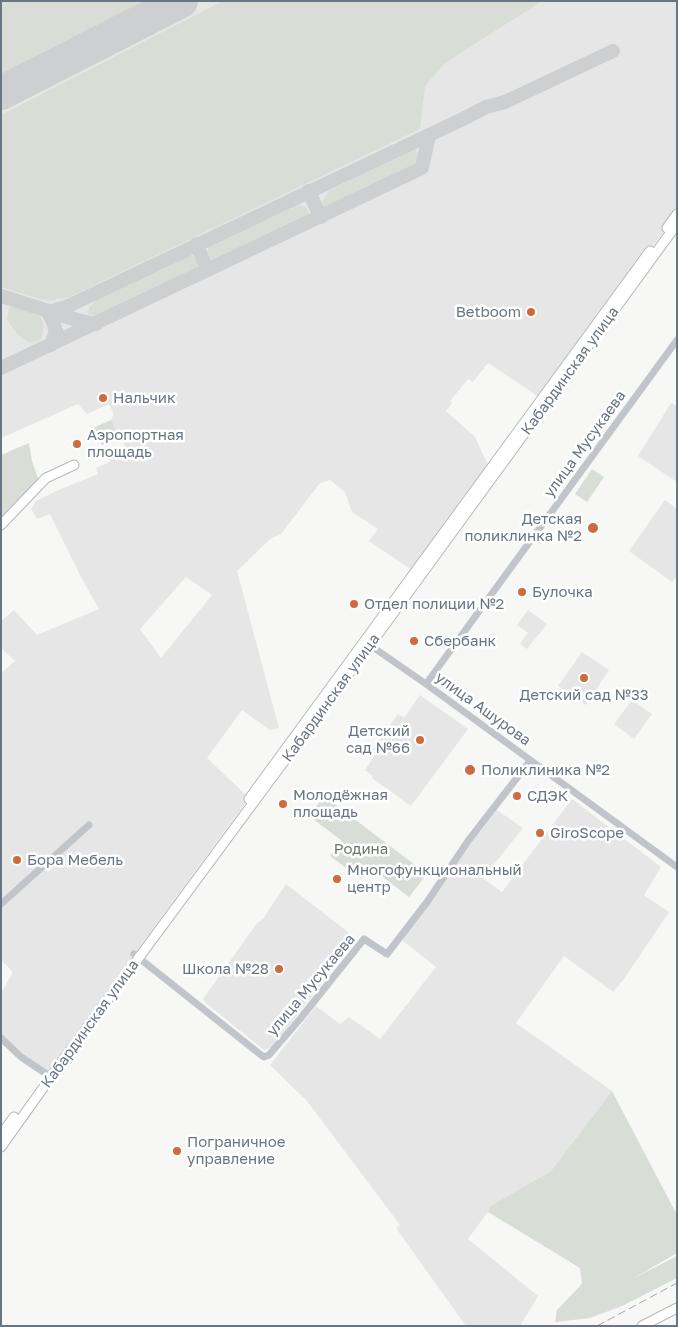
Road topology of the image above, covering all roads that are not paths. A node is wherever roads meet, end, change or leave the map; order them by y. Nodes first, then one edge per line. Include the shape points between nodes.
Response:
1 (677, 214) edge
2 (677, 224) edge
3 (677, 340) edge
4 (74, 465) dead end
5 (1, 525) edge
6 (367, 643) junction
7 (426, 684) junction
8 (530, 761) junction
9 (89, 825) dead end
10 (677, 867) edge
11 (1, 904) edge
12 (137, 956) junction
13 (1, 1038) edge
14 (48, 1076) junction
15 (1, 1135) edge
16 (1, 1147) edge
17 (677, 1308) edge
18 (642, 1326) edge

1 - 6 main road, Кабардинская улица
2 - 6 main road, Кабардинская улица
3 - 7 street, улица Мусукаева
4 - 5 main road via 46,478
6 - 7 street, улица Ашурова
6 - 12 main road, Кабардинская улица
7 - 8 street, улица Ашурова
8 - 10 street, улица Ашурова
8 - 12 street, улица Мусукаева via 387,954 364,938 270,1055 261,1056
9 - 11 street
12 - 14 main road, Кабардинская улица
13 - 14 street
14 - 15 main road, Кабардинская улица
14 - 16 main road, Кабардинская улица
17 - 18 main road

